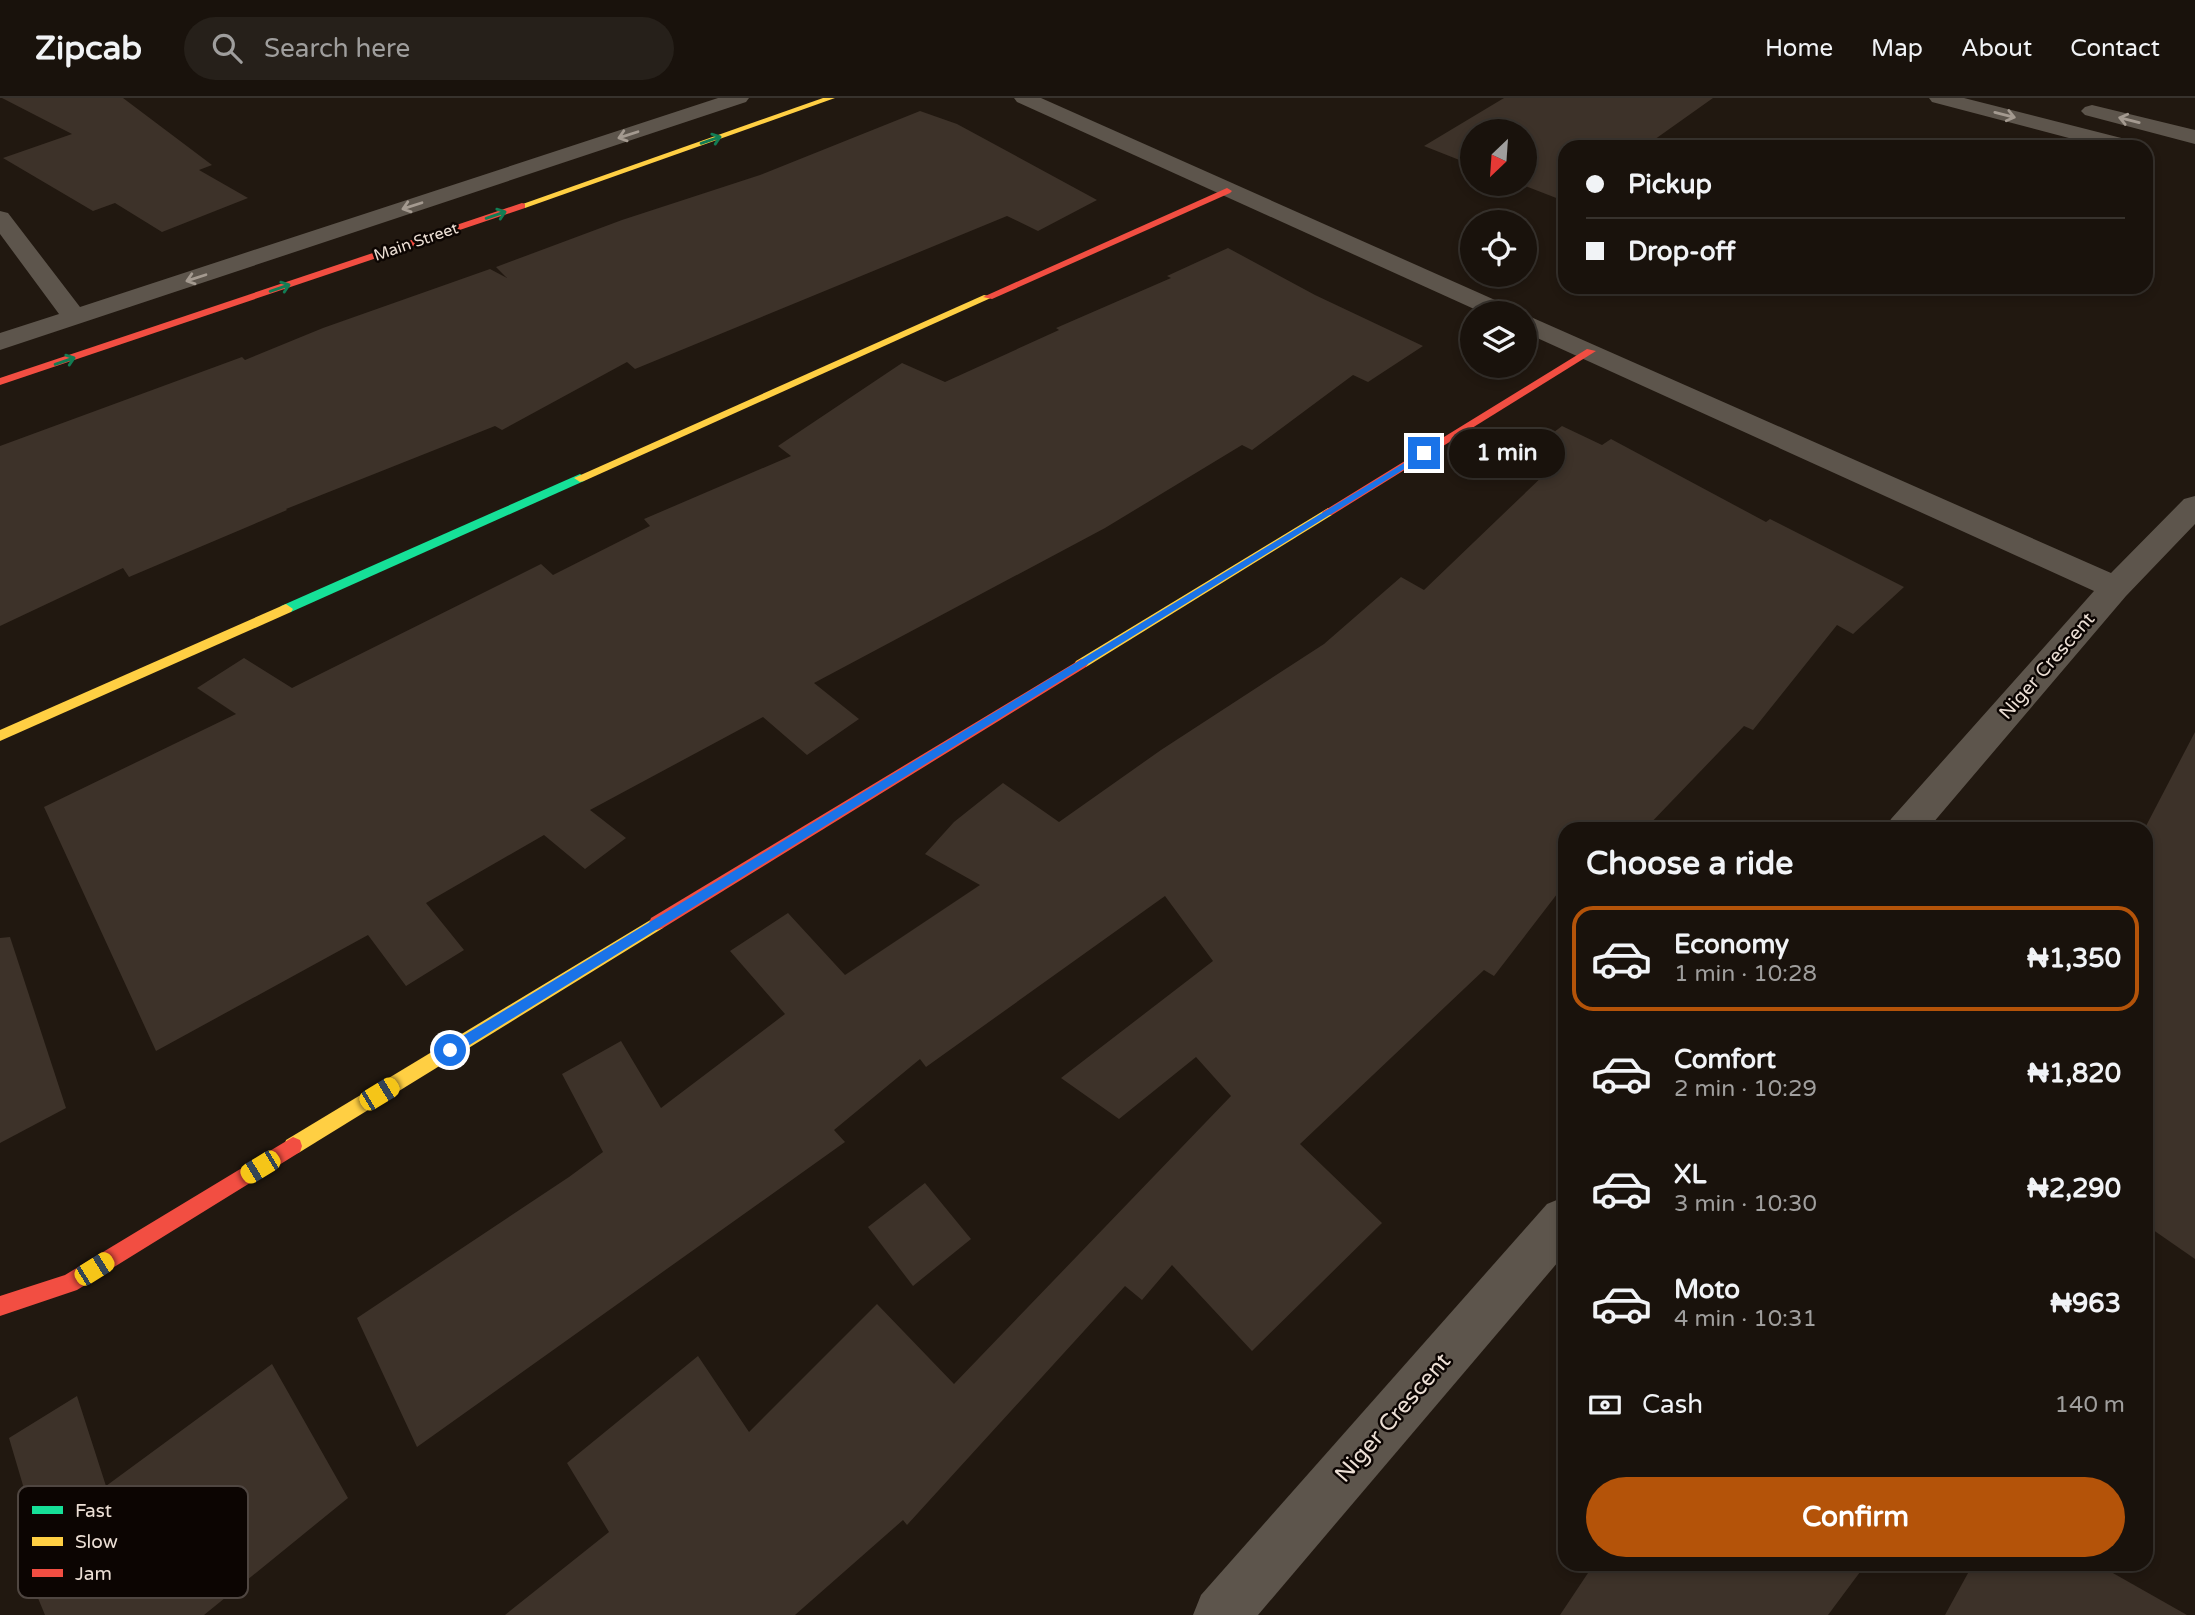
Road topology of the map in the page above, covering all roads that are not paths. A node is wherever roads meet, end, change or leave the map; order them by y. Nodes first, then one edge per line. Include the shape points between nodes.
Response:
1 (739, 98) edge
2 (831, 98) edge
3 (1024, 98) edge
4 (1939, 98) edge
5 (2067, 104) dead end
6 (2195, 137) edge
7 (2103, 140) edge
8 (1227, 191) junction
9 (0, 218) edge
10 (1477, 301) edge
11 (75, 318) junction
12 (1537, 328) edge
13 (0, 342) edge
14 (1591, 351) junction
15 (0, 382) edge
16 (2195, 506) edge
17 (2115, 588) junction
18 (0, 736) edge
19 (1911, 822) edge
20 (1558, 1227) edge
21 (0, 1306) edge
22 (1221, 1615) edge

1 -> 11 street, Main Street
15 -> 2 street, Main Street
3 - 8 street
4 -> 7 street
6 -> 5 street
8 - 10 street
8 - 18 street
9 - 11 street
11 - 13 street, Main Street
12 - 14 street
14 - 17 street
14 - 21 street via 70,1283
16 - 17 street, Niger Crescent
17 - 19 street, Niger Crescent
20 - 22 street, Niger Crescent

